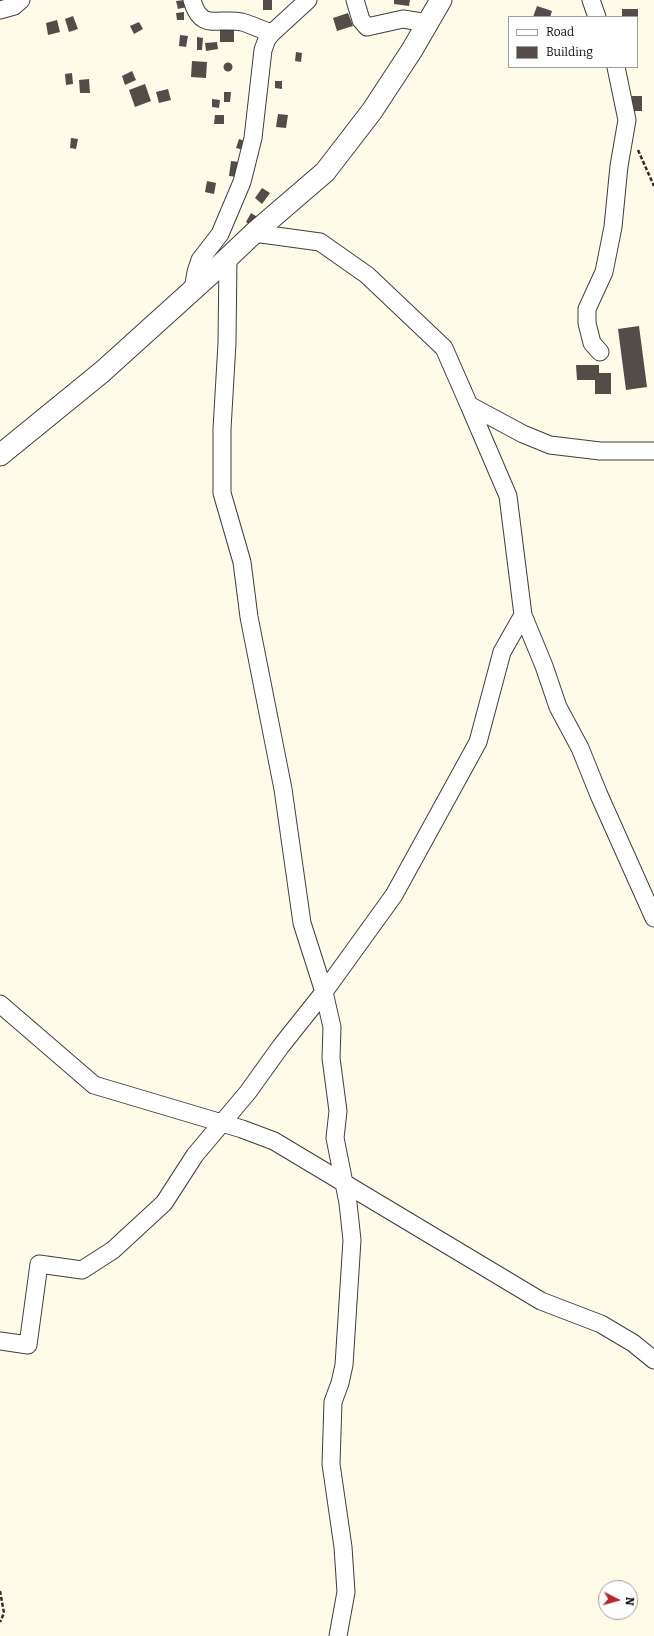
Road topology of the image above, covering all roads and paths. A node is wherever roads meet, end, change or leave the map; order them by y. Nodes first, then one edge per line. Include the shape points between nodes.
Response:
1 (21, 0) edge
2 (192, 0) edge
3 (308, 0) edge
4 (355, 0) edge
5 (441, 0) edge
6 (591, 0) edge
7 (0, 10) edge
8 (596, 16) edge
9 (428, 23) junction
10 (272, 33) junction
11 (616, 68) edge
12 (636, 146) dead end
13 (654, 186) edge
14 (254, 233) junction
15 (228, 258) junction
16 (193, 290) junction
17 (600, 352) dead end
18 (469, 405) junction
19 (654, 451) edge
20 (0, 455) edge
21 (523, 615) junction
22 (654, 918) edge
23 (324, 992) junction
24 (0, 1004) edge
25 (220, 1124) junction
26 (343, 1182) junction
27 (0, 1341) edge
28 (654, 1360) edge
29 (0, 1591) edge
30 (0, 1622) edge
31 (338, 1636) edge

1 - 7 street via 14,6
2 - 10 street via 196,13 204,20 242,22
3 - 10 street
4 - 9 street via 361,20 367,27 403,19
5 - 9 street
6 - 8 street
9 - 14 street via 372,111 325,172
10 - 16 street via 267,38 263,50 253,138 242,182 220,234 200,260
11 - 17 street via 627,120 613,227 605,265 587,310 592,343
12 - 13 path
14 - 15 street
14 - 18 street via 320,242 367,275 444,348
15 - 16 street
15 - 23 street via 222,493 242,562 249,617 283,789 302,923
16 - 20 street via 102,372
18 - 19 street via 523,434 550,445 600,451
18 - 21 street via 508,496
21 - 22 street via 558,707 580,748
21 - 23 street via 502,652 478,742 394,895
23 - 25 street via 248,1092
23 - 26 street via 332,1027 331,1058 338,1111 335,1138
24 - 25 street via 94,1085
25 - 26 street via 274,1141
25 - 27 street via 195,1155 164,1204 114,1250 82,1270 39,1264 28,1345
26 - 28 street via 541,1301 601,1324 633,1343
26 - 31 street via 352,1240 344,1364 333,1402 331,1464 343,1547 346,1592
29 - 30 path via 4,1613

